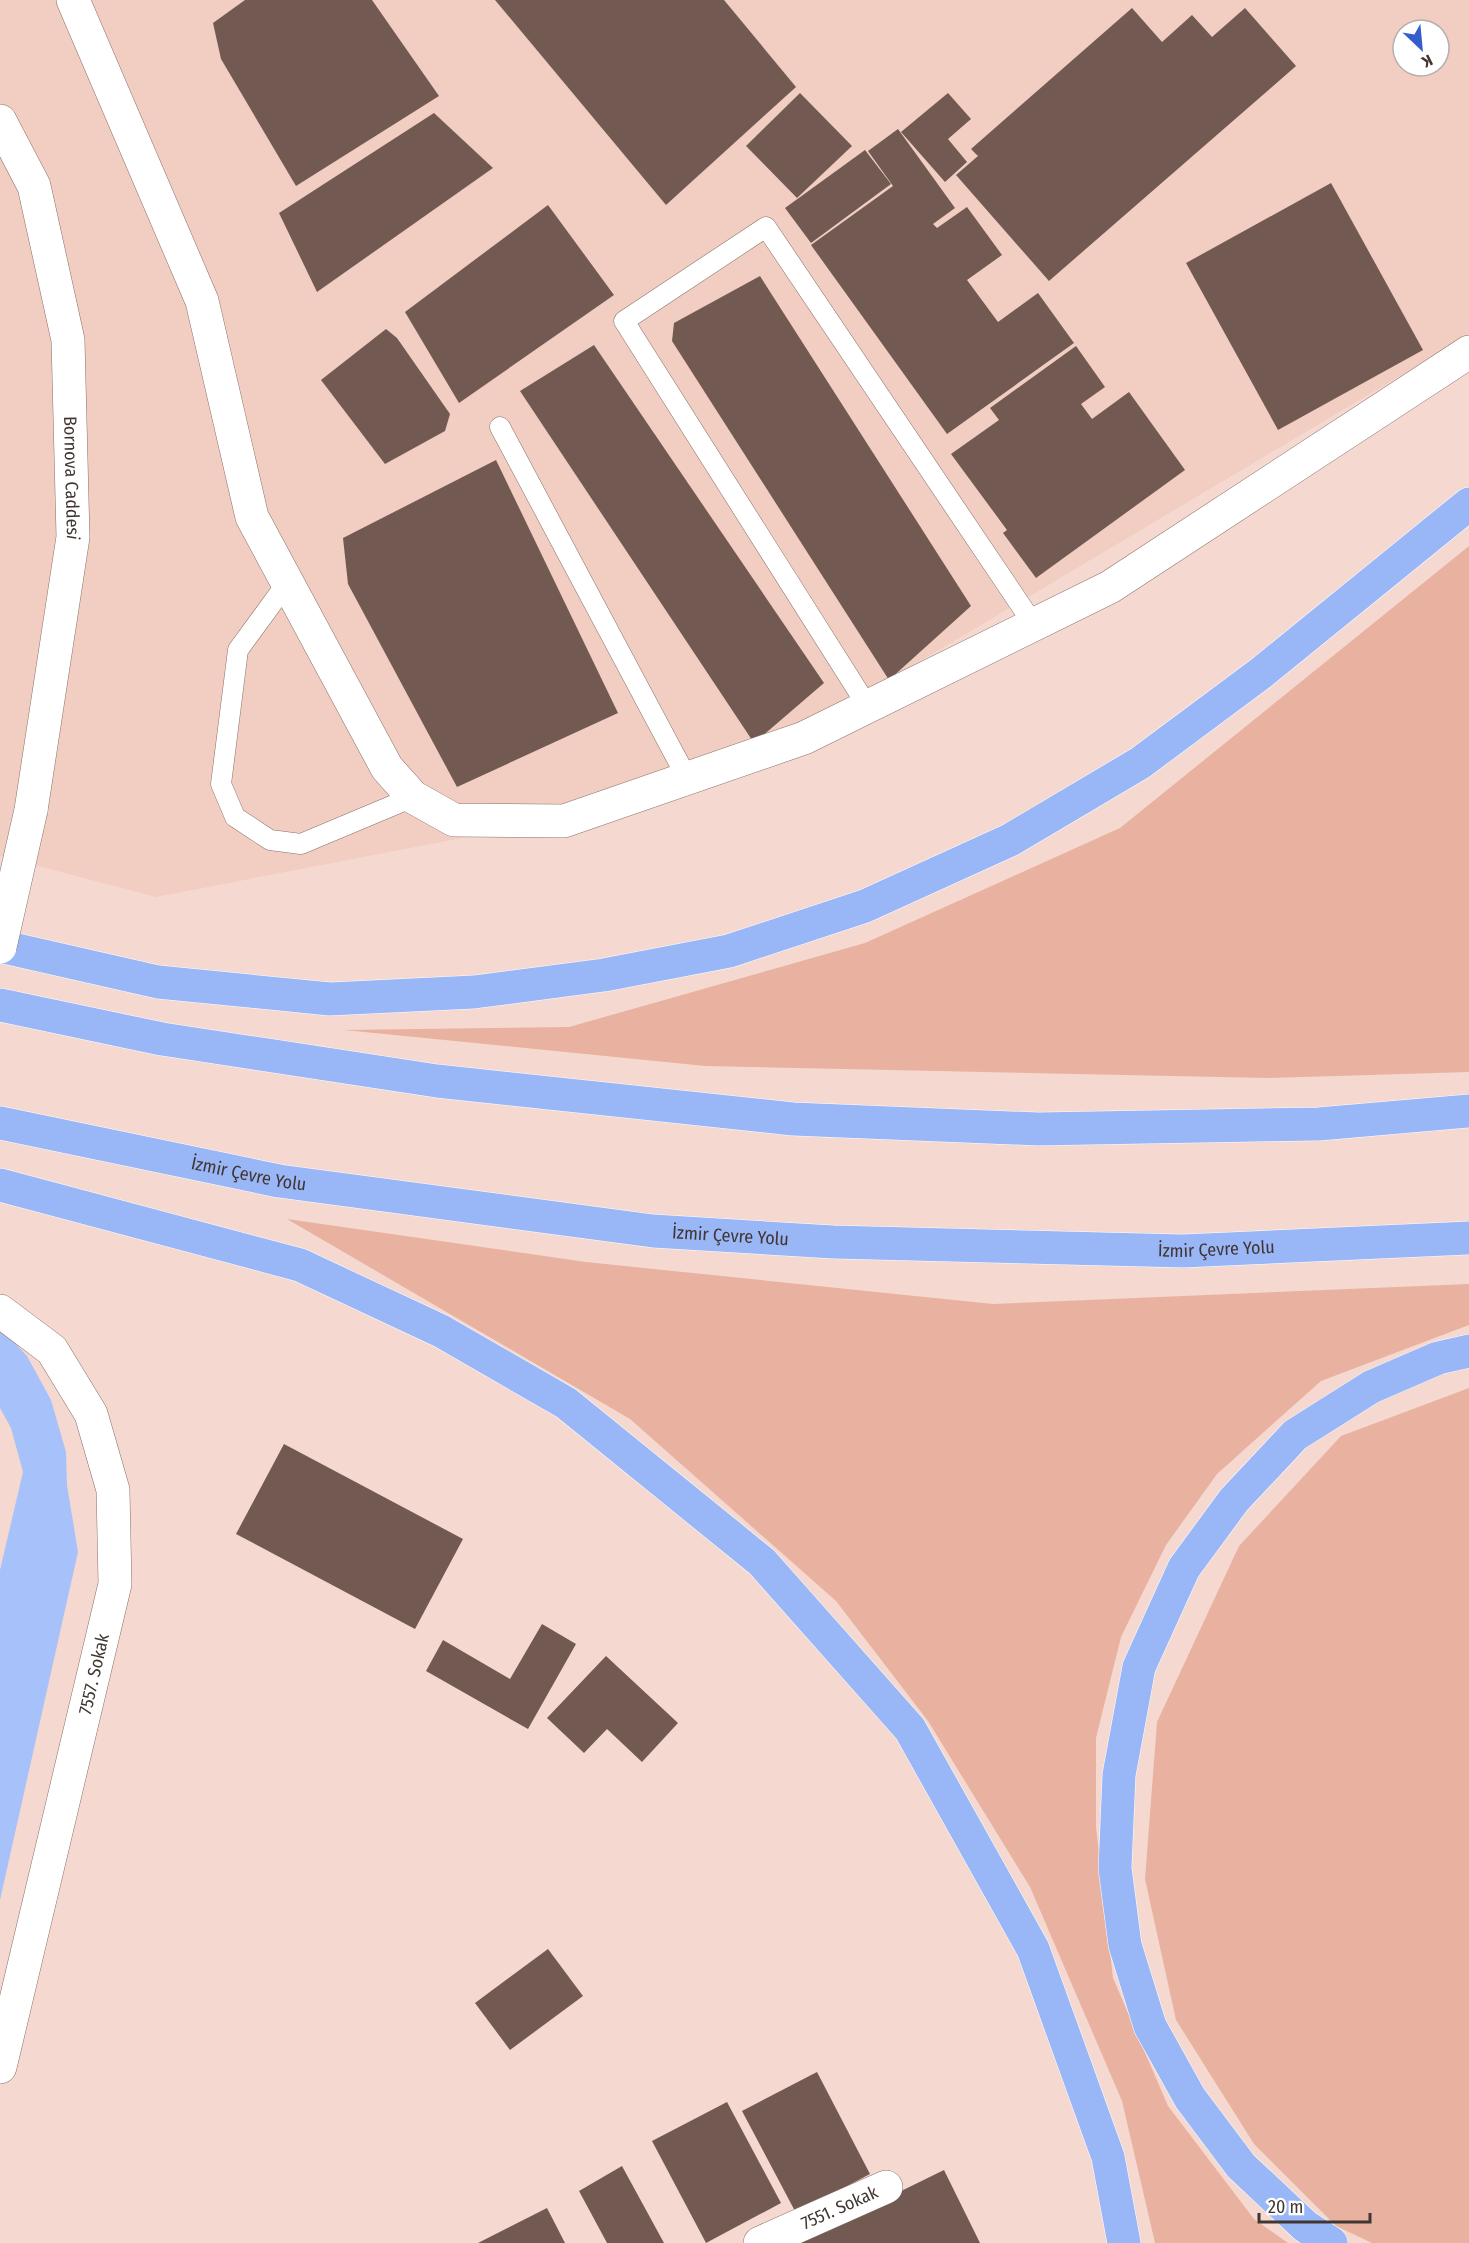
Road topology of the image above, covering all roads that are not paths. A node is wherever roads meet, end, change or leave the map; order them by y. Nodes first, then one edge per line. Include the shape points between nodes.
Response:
1 (73, 0) edge
2 (0, 121) edge
3 (1469, 352) edge
4 (500, 427) dead end
5 (1469, 504) edge
6 (287, 583) junction
7 (1034, 625) junction
8 (868, 707) junction
9 (687, 778) junction
10 (413, 797) junction
11 (0, 947) edge
12 (0, 1005) edge
13 (1469, 1112) edge
14 (0, 1123) edge
15 (0, 1185) edge
16 (1469, 1238) edge
17 (0, 1311) edge
18 (1469, 1351) edge
19 (0, 2067) edge
20 (886, 2187) dead end
21 (760, 2243) edge
22 (1124, 2243) edge
23 (1331, 2243) edge

1 - 6 street via 202,301 252,517
2 - 11 street, Bornova Caddesi, bridge via 34,186 68,340 73,537 31,810
3 - 7 street via 1110,587
4 - 9 lane
5 - 11 highway via 1261,673 1130,769 1010,840 865,906 729,951 604,975 474,992 330,999 158,982
6 - 10 street via 387,768
6 - 10 lane via 238,650 221,784 235,817 270,840 301,844
7 - 8 street
7 - 8 lane via 766,227 624,321
8 - 9 street via 804,738
9 - 10 street via 564,821 454,820
12 - 13 highway via 162,1039 426,1079 794,1119 1038,1129 1319,1124
14 - 16 highway, İzmir Çevre Yolu via 279,1181 652,1231 833,1242 1183,1251
15 - 22 highway via 300,1264 441,1331 566,1403 762,1562 910,1729 1033,1949 1108,2157
17 - 19 street, 7557. Sokak via 52,1350 91,1414 113,1490 115,1584
18 - 23 highway via 1438,1358 1371,1387 1295,1436 1234,1500 1184,1568 1139,1667 1119,1775 1114,1868 1125,1945 1150,2026 1190,2097 1241,2166 1305,2226
20 - 21 street, 7551. Sokak

